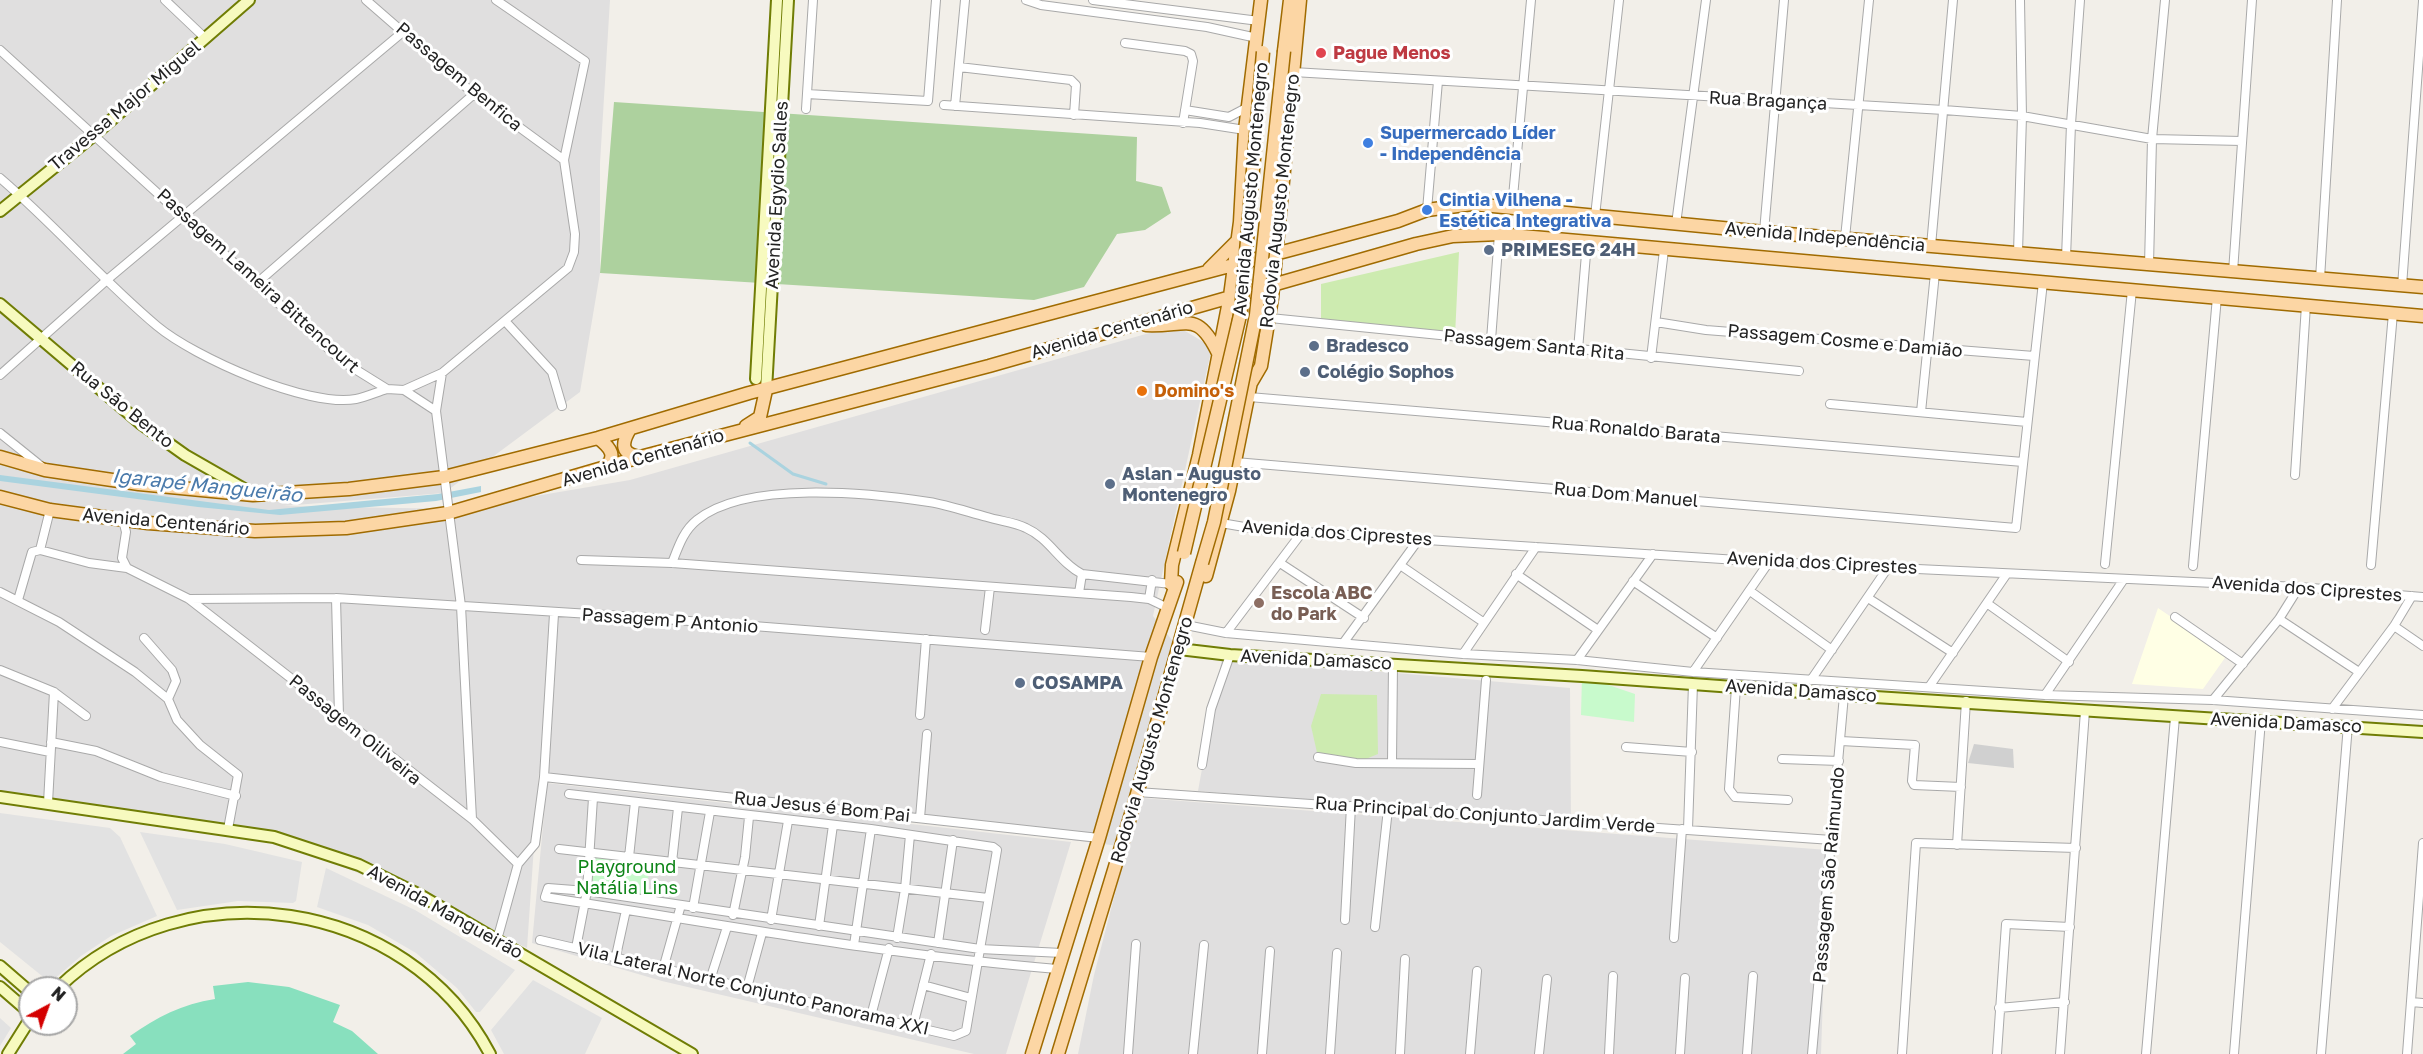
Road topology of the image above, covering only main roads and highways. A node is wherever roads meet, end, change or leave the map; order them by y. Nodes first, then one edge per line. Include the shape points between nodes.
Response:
1 (1261, 0) edge
2 (1268, 0) edge
3 (1290, 0) edge
4 (1300, 0) edge
5 (1279, 214) junction
6 (1240, 222) junction
7 (1237, 240) junction
8 (1278, 254) junction
9 (1234, 263) junction
10 (1205, 271) junction
11 (1274, 285) junction
12 (2423, 287) edge
13 (1230, 296) junction
14 (2423, 316) edge
15 (1133, 324) junction
16 (1220, 350) junction
17 (756, 379) road end
18 (1251, 383) junction
19 (766, 390) junction
20 (749, 393) junction
21 (630, 429) junction
22 (720, 436) junction
23 (598, 438) junction
24 (0, 457) edge
25 (640, 457) junction
26 (602, 469) junction
27 (0, 497) edge
28 (1173, 586) junction
29 (1190, 609) junction
30 (1032, 1054) edge
31 (1058, 1054) edge

1 - 6 main road, Rodovia Augusto Montenegro via 1245,130
2 - 28 main road, Avenida Augusto Montenegro, bridge via 1241,311
3 - 29 main road, Avenida Augusto Montenegro, bridge via 1256,315 1214,522
4 - 5 main road, Rodovia Augusto Montenegro
5 - 6 main road via 1272,236 1261,244 1248,243 1243,238
5 - 8 main road, Rodovia Augusto Montenegro
6 - 7 main road, Rodovia Augusto Montenegro
7 - 9 main road, Rodovia Augusto Montenegro
7 - 10 main road
8 - 9 main road, Avenida Independência
8 - 11 main road, Rodovia Augusto Montenegro
8 - 12 main road, Avenida Independência via 1427,210 1472,204
9 - 10 main road, Avenida Centenário
9 - 13 main road, Rodovia Augusto Montenegro
10 - 19 main road, Avenida Centenário
11 - 13 main road, Avenida Centenário
11 - 14 main road, Avenida Independência via 1434,240 1499,234
11 - 18 main road, Rodovia Augusto Montenegro via 1261,366
13 - 15 main road, Avenida Centenário
13 - 16 main road, Rodovia Augusto Montenegro
15 - 16 main road via 1191,322 1205,330
15 - 22 main road, Avenida Centenário
16 - 18 main road via 1239,304 1258,302 1265,314
16 - 28 main road, Rodovia Augusto Montenegro via 1172,565
17 - 20 main road
18 - 29 main road, Rodovia Augusto Montenegro via 1202,594
19 - 20 main road, Avenida Centenário
19 - 22 main road via 760,417 754,423
20 - 21 main road, Avenida Centenário
21 - 23 main road, Avenida Centenário
21 - 25 main road via 624,439 625,451
22 - 25 main road, Avenida Centenário
23 - 24 main road, Avenida Centenário via 445,480 253,495 45,470
23 - 26 main road via 612,456
25 - 26 main road, Avenida Centenário
26 - 27 main road, Avenida Centenário via 448,510 346,528 208,529 50,510
28 - 30 main road, Rodovia Augusto Montenegro
29 - 31 main road, Rodovia Augusto Montenegro

